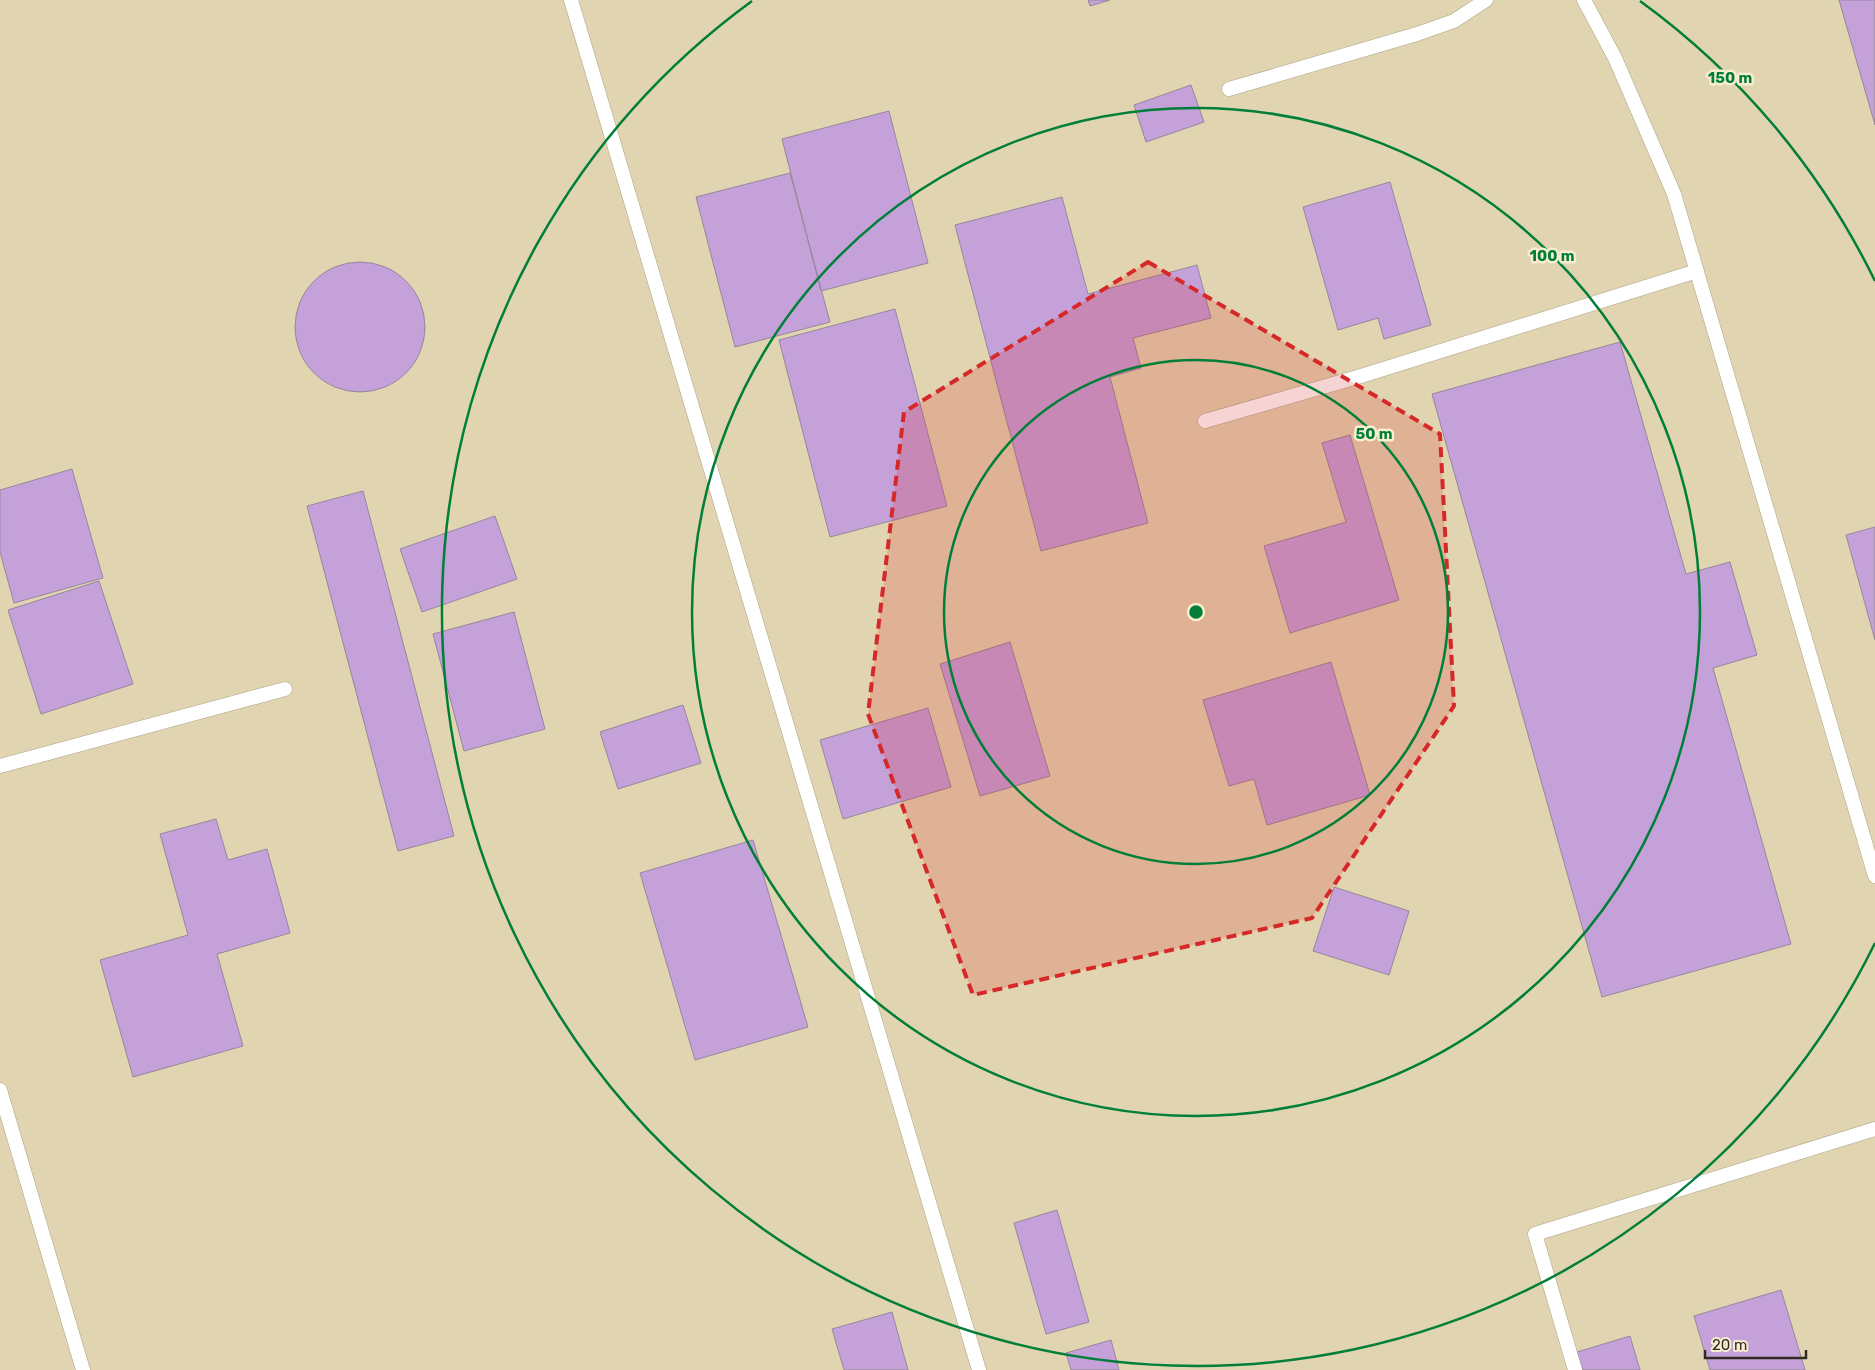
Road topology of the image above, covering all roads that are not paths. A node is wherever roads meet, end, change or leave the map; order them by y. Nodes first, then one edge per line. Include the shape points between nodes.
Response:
1 (571, 0) edge
2 (1486, 0) edge
3 (1584, 0) edge
4 (1229, 89) dead end
5 (1698, 271) junction
6 (1205, 421) dead end
7 (285, 689) dead end
8 (0, 766) edge
9 (1875, 876) edge
10 (0, 1090) edge
11 (1875, 1128) edge
12 (83, 1370) edge
13 (979, 1370) edge
14 (1575, 1370) edge

1 - 13 lane
2 - 4 lane via 1454,20 1417,34
3 - 5 lane via 1615,58 1674,194
5 - 6 lane
5 - 9 lane
7 - 8 lane
10 - 12 lane
11 - 14 lane via 1535,1234

